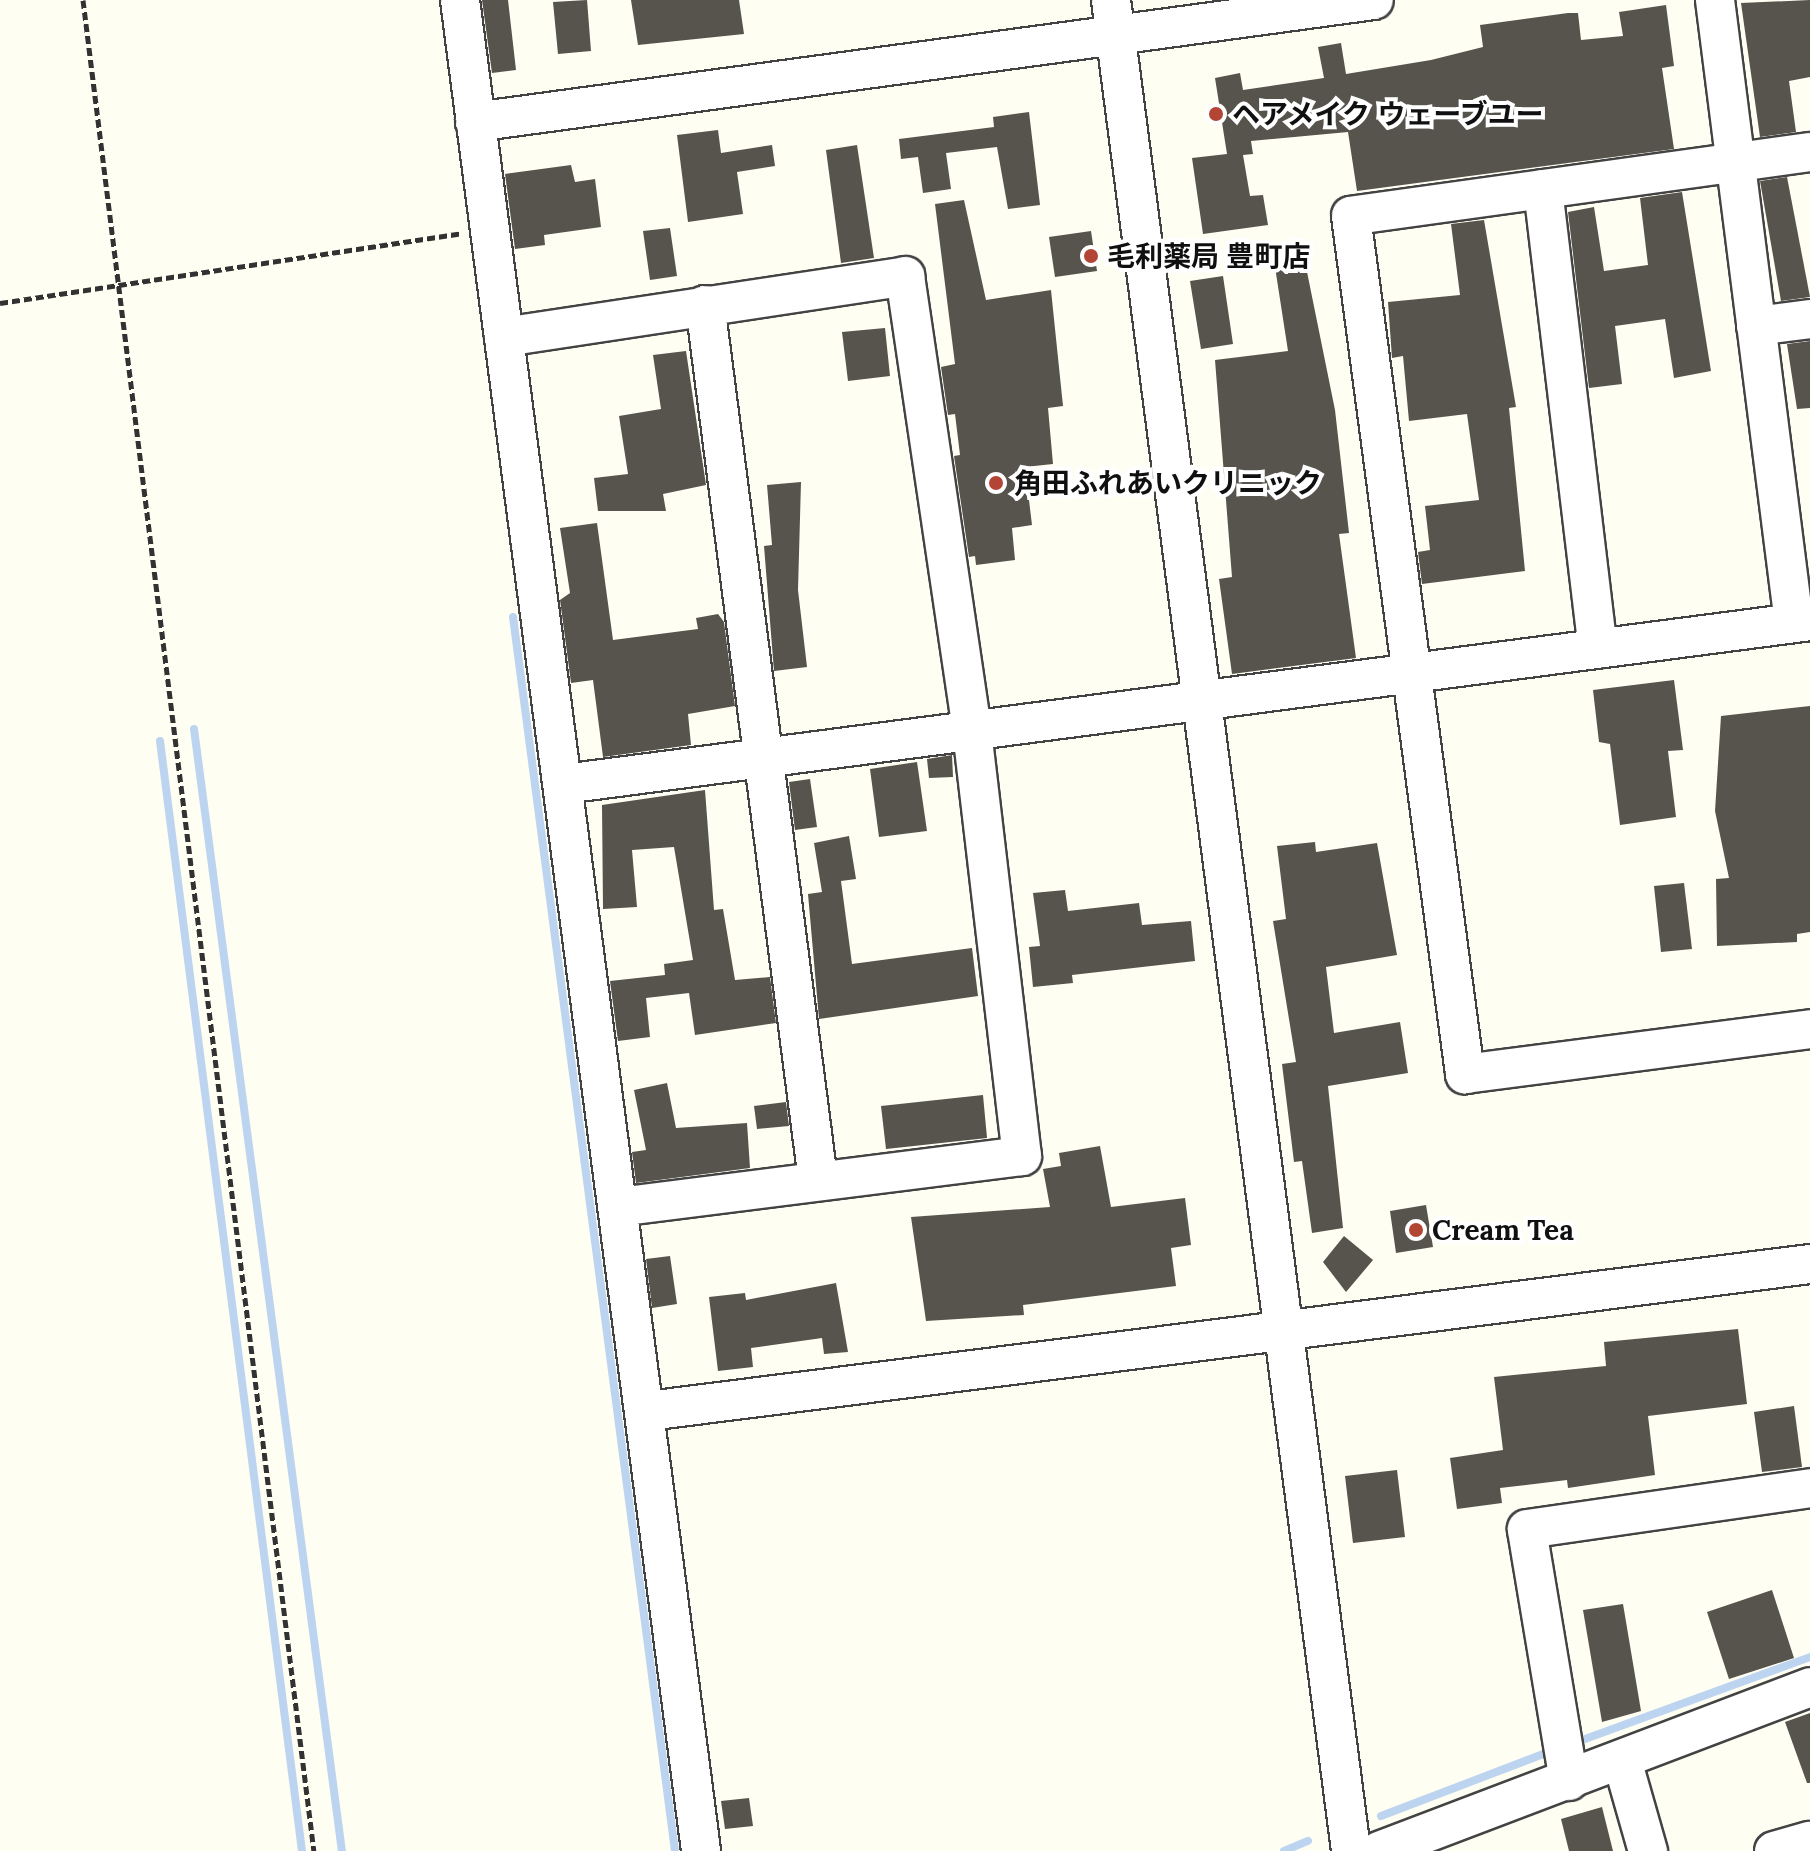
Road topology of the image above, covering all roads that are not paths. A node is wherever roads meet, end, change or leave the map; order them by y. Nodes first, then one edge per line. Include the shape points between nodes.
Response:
1 (460, 0) edge
2 (1111, 0) edge
3 (1374, 0) edge
4 (1715, 0) edge
5 (1117, 39) junction
6 (475, 122) junction
7 (1810, 152) edge
8 (1735, 162) junction
9 (1543, 189) junction
10 (705, 305) junction
11 (1810, 319) edge
12 (1756, 326) junction
13 (504, 337) junction
14 (1802, 622) edge
15 (1598, 649) junction
16 (1412, 674) junction
17 (1201, 701) junction
18 (972, 731) junction
19 (764, 758) junction
20 (564, 784) junction
21 (1810, 1029) edge
22 (818, 1180) junction
23 (621, 1207) junction
24 (1810, 1264) edge
25 (1282, 1331) junction
26 (648, 1411) junction
27 (1810, 1488) edge
28 (1810, 1687) edge
29 (1622, 1760) junction
30 (1569, 1781) junction
31 (1810, 1841) edge
32 (701, 1851) edge
33 (1351, 1851) edge
34 (1379, 1851) edge
35 (1648, 1851) edge
36 (1774, 1851) edge

1 - 6 street
2 - 5 street
3 - 5 street
4 - 8 street
5 - 6 street
5 - 17 street
6 - 13 street
7 - 8 street
8 - 9 street
8 - 12 street
9 - 15 street
9 - 16 street via 1351,216
10 - 13 street
10 - 18 street via 905,276
10 - 19 street
11 - 12 street
12 - 14 street
13 - 20 street
14 - 15 street
15 - 16 street
16 - 17 street
16 - 21 street via 1465,1074
17 - 18 street
17 - 25 street
18 - 19 street
18 - 22 street via 1022,1156
19 - 20 street
19 - 22 street
20 - 23 street
22 - 23 street
23 - 26 street
24 - 25 street
25 - 26 street
25 - 33 street
26 - 32 street
27 - 30 street via 1527,1529
28 - 29 street
29 - 30 street
29 - 35 street
30 - 34 street
31 - 36 street

